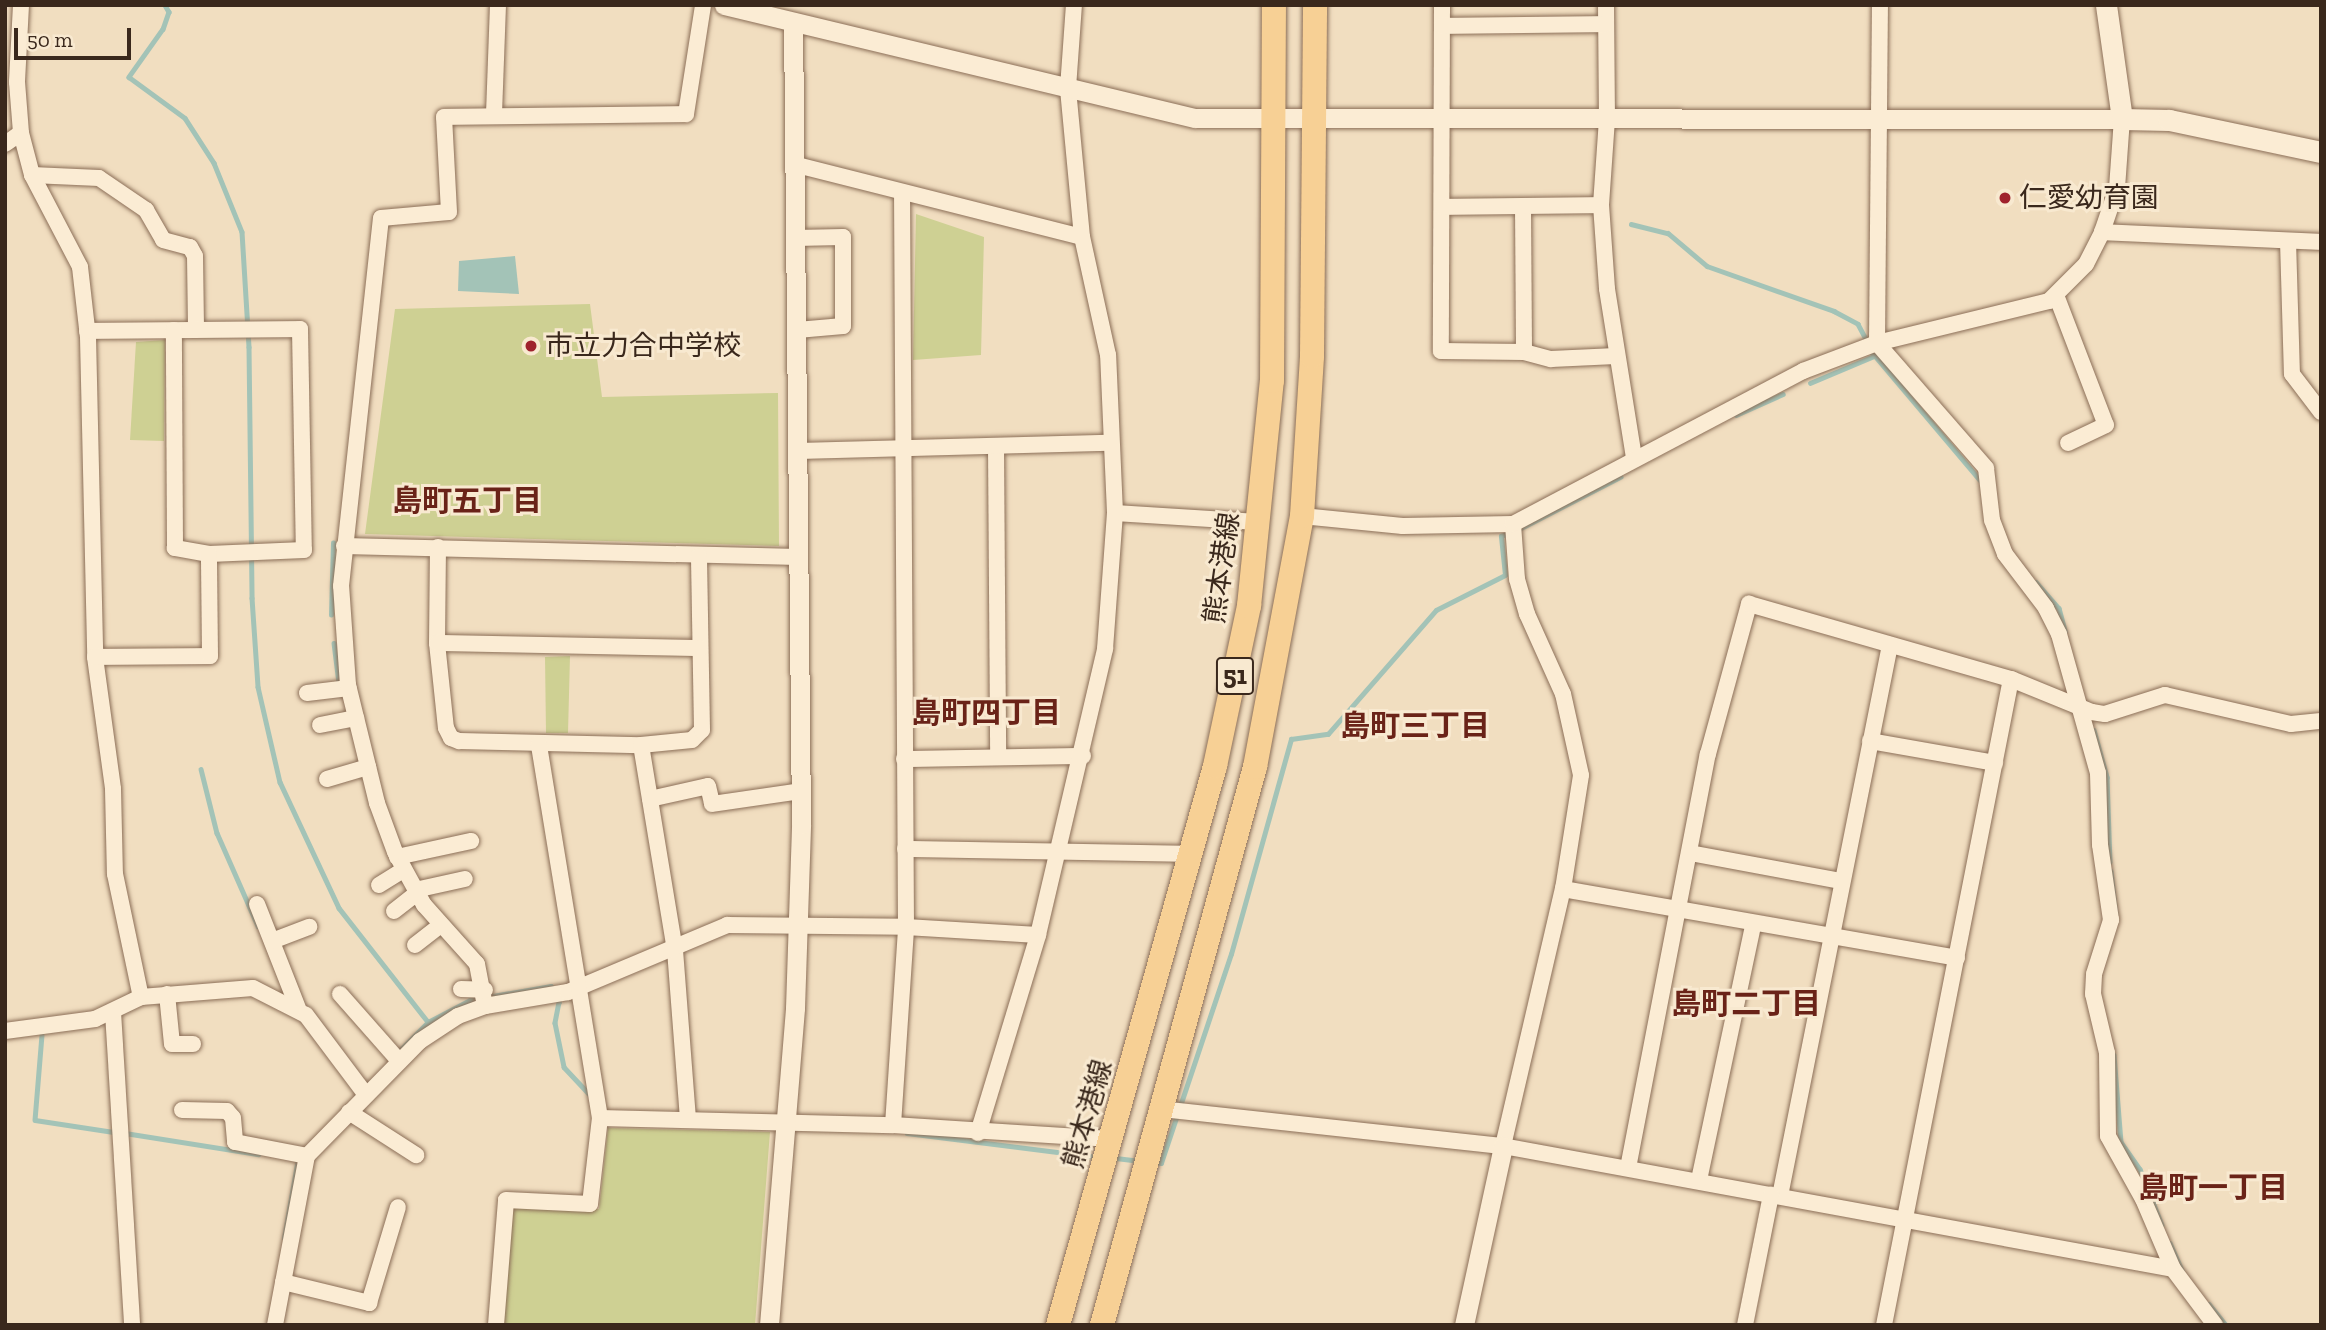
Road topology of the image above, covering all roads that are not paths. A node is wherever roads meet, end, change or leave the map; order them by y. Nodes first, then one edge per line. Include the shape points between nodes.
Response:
1 (21, 5) edge
2 (498, 5) edge
3 (703, 5) edge
4 (724, 5) edge
5 (1074, 5) edge
6 (1274, 5) edge
7 (1315, 5) edge
8 (1442, 5) edge
9 (1606, 5) edge
10 (1880, 5) edge
11 (2106, 5) edge
12 (793, 22) junction
13 (1606, 24) junction
14 (1442, 26) junction
15 (1069, 88) junction
16 (494, 114) junction
17 (2122, 119) junction
18 (1315, 120) junction
19 (1442, 120) junction
20 (1607, 120) junction
21 (1878, 120) junction
22 (1271, 121) junction
23 (21, 133) junction
24 (5, 144) edge
25 (2321, 152) edge
26 (793, 164) junction
27 (32, 175) junction
28 (902, 195) junction
29 (1601, 205) junction
30 (1523, 206) junction
31 (1442, 207) junction
32 (2102, 232) junction
33 (1082, 237) junction
34 (795, 238) junction
35 (2288, 241) junction
36 (2321, 242) edge
37 (2056, 295) junction
38 (174, 330) junction
39 (196, 330) junction
40 (797, 330) junction
41 (87, 331) junction
42 (1877, 343) junction
43 (1524, 352) junction
44 (1616, 356) junction
45 (2321, 412) edge
46 (1110, 443) junction
47 (2068, 443) dead end
48 (996, 446) junction
49 (901, 448) junction
50 (797, 451) junction
51 (1634, 457) junction
52 (1115, 513) junction
53 (1302, 516) junction
54 (1258, 522) junction
55 (1513, 524) junction
56 (344, 546) junction
57 (438, 547) junction
58 (209, 554) junction
59 (699, 556) junction
60 (799, 557) junction
61 (437, 643) junction
62 (1890, 645) junction
63 (700, 648) junction
64 (96, 657) junction
65 (2011, 679) junction
66 (349, 688) junction
67 (307, 693) dead end
68 (2086, 709) junction
69 (356, 718) junction
70 (2321, 721) edge
71 (320, 725) dead end
72 (1870, 741) junction
73 (539, 744) junction
74 (642, 745) junction
75 (1083, 756) junction
76 (998, 757) junction
77 (904, 759) junction
78 (1995, 764) junction
79 (368, 767) junction
80 (327, 779) dead end
81 (801, 791) junction
82 (650, 799) junction
83 (471, 841) dead end
84 (905, 849) junction
85 (1058, 849) junction
86 (1690, 853) junction
87 (1190, 854) junction
88 (400, 863) junction
89 (465, 879) dead end
90 (1842, 881) junction
91 (379, 885) dead end
92 (1563, 889) junction
93 (416, 892) junction
94 (257, 904) dead end
95 (394, 911) dead end
96 (1679, 912) junction
97 (441, 925) junction
98 (798, 925) junction
99 (1753, 925) junction
100 (309, 927) dead end
101 (906, 927) junction
102 (1038, 935) junction
103 (1829, 938) junction
104 (272, 941) junction
105 (415, 945) dead end
106 (675, 950) junction
107 (1957, 958) junction
108 (582, 987) junction
109 (461, 989) dead end
110 (167, 994) junction
111 (340, 994) dead end
112 (141, 997) junction
113 (485, 998) junction
114 (298, 1008) junction
115 (113, 1012) junction
116 (5, 1031) edge
117 (193, 1044) dead end
118 (399, 1061) junction
119 (366, 1095) junction
120 (1161, 1109) junction
121 (182, 1110) dead end
122 (349, 1112) junction
123 (600, 1118) junction
124 (688, 1119) junction
125 (786, 1122) junction
126 (893, 1125) junction
127 (978, 1133) junction
128 (1112, 1139) junction
129 (1503, 1146) junction
130 (415, 1155) dead end
131 (307, 1156) junction
132 (1628, 1168) junction
133 (1699, 1180) junction
134 (1775, 1196) junction
135 (398, 1208) dead end
136 (1905, 1220) junction
137 (2173, 1269) junction
138 (283, 1282) junction
139 (132, 1325) edge
140 (275, 1325) edge
141 (496, 1325) edge
142 (769, 1325) edge
143 (1058, 1325) edge
144 (1102, 1325) edge
145 (1464, 1325) edge
146 (1745, 1325) edge
147 (1884, 1325) edge
148 (2215, 1325) edge

1 - 23 street via 17,82
2 - 16 street
3 - 16 street via 686,114
4 - 12 street
5 - 15 street
6 - 22 main road, 熊本港線 / 51
7 - 18 main road, 51
8 - 14 street
9 - 13 street
10 - 21 street
11 - 17 main road
12 - 15 street
12 - 26 street
13 - 14 street
13 - 20 street
14 - 19 street
15 - 22 street via 1195,118
15 - 33 street
16 - 56 street via 444,117 449,212 381,218
17 - 21 street
17 - 25 main road via 2169,120
17 - 32 street via 2117,188
18 - 19 street
18 - 22 street
18 - 53 main road, 51 via 1312,356
19 - 20 street
19 - 31 street
20 - 21 street
20 - 29 street
21 - 42 street
22 - 54 main road, 熊本港線 / 51 via 1272,381
23 - 24 street
23 - 27 street
26 - 28 street
26 - 34 street
27 - 39 street via 99,178 146,210 163,240 190,247 195,256
27 - 41 street via 79,263
28 - 33 street
28 - 49 street
29 - 30 street
29 - 44 street
30 - 31 street
30 - 43 street
31 - 43 street via 1441,351
32 - 35 street
32 - 37 street via 2086,264
33 - 46 street via 1108,355
34 - 40 street
34 - 40 street via 843,237 843,326
35 - 36 street
35 - 45 street via 2292,374
37 - 42 street via 2011,312
37 - 47 street via 2106,425
38 - 39 street
38 - 41 street
38 - 58 street via 175,548
39 - 58 street via 300,328 304,550
40 - 50 street
41 - 64 street
42 - 51 street via 1804,371
42 - 68 street via 1986,468 1992,520 2005,554 2046,608
43 - 44 street via 1551,359
44 - 51 street
46 - 48 street
46 - 52 street
48 - 49 street
48 - 76 street
49 - 50 street
49 - 77 street
50 - 60 street
51 - 55 street
52 - 54 street
52 - 75 street via 1105,649
53 - 55 street via 1403,526
53 - 120 main road, 51 via 1255,767
54 - 87 main road, 熊本港線 / 51 via 1233,687
55 - 92 street via 1517,579 1527,614 1563,694 1581,775
56 - 57 street
56 - 66 street via 341,586
57 - 59 street
57 - 61 street
58 - 64 street via 210,656
59 - 60 street
59 - 63 street
60 - 81 street
61 - 63 street
61 - 73 street via 450,738
62 - 65 street
62 - 72 street
62 - 86 street via 1749,604 1708,754
63 - 74 street via 702,730 692,740
64 - 112 street via 113,789 117,885
65 - 68 street
65 - 78 street
66 - 67 street
66 - 69 street
68 - 70 street via 2105,713 2165,695 2291,724
68 - 137 street via 2098,774 2100,845 2111,904 2093,994 2107,1053 2108,1136 2143,1199
69 - 71 street
69 - 79 street
72 - 78 street
72 - 90 street
73 - 74 street
73 - 108 street
74 - 82 street
75 - 76 street
75 - 85 street
76 - 77 street
77 - 84 street
78 - 107 street
79 - 80 street
79 - 88 street
81 - 82 street via 712,804 708,786
81 - 98 street
82 - 106 street
83 - 88 street
84 - 85 street
84 - 101 street
85 - 87 street
85 - 102 street
86 - 90 street
86 - 96 street
87 - 128 main road, 熊本港線 / 51
88 - 91 street
88 - 93 street
89 - 93 street
90 - 103 street
92 - 96 street
92 - 129 street
93 - 95 street
93 - 97 street
94 - 104 street
96 - 99 street
96 - 132 street
97 - 105 street
97 - 113 street via 477,964
98 - 101 street
98 - 106 street via 727,925
98 - 125 street
99 - 103 street
99 - 133 street
100 - 104 street
101 - 102 street
101 - 126 street
102 - 127 street
103 - 107 street
103 - 134 street
104 - 114 street
106 - 108 street
106 - 124 street
107 - 136 street
108 - 113 street
108 - 123 street
109 - 113 street
110 - 112 street
110 - 114 street via 253,988
110 - 117 street via 172,1044
111 - 118 street
112 - 115 street
113 - 118 street via 445,1022
114 - 119 street
115 - 116 street via 87,1021
115 - 139 street
118 - 119 street
119 - 122 street
120 - 129 street
120 - 144 main road, 51
121 - 131 street via 227,1111 233,1118 235,1142
122 - 130 street
122 - 131 street
123 - 124 street
123 - 141 street via 590,1204 506,1200
124 - 125 street
125 - 126 street
125 - 142 street
126 - 127 street
127 - 128 street
128 - 143 main road, 熊本港線 / 51
129 - 132 street
129 - 145 street
131 - 138 street
132 - 133 street
133 - 134 street
134 - 136 street
134 - 146 street
135 - 138 street via 369,1303
136 - 137 street
136 - 147 street
137 - 148 street
138 - 140 street

